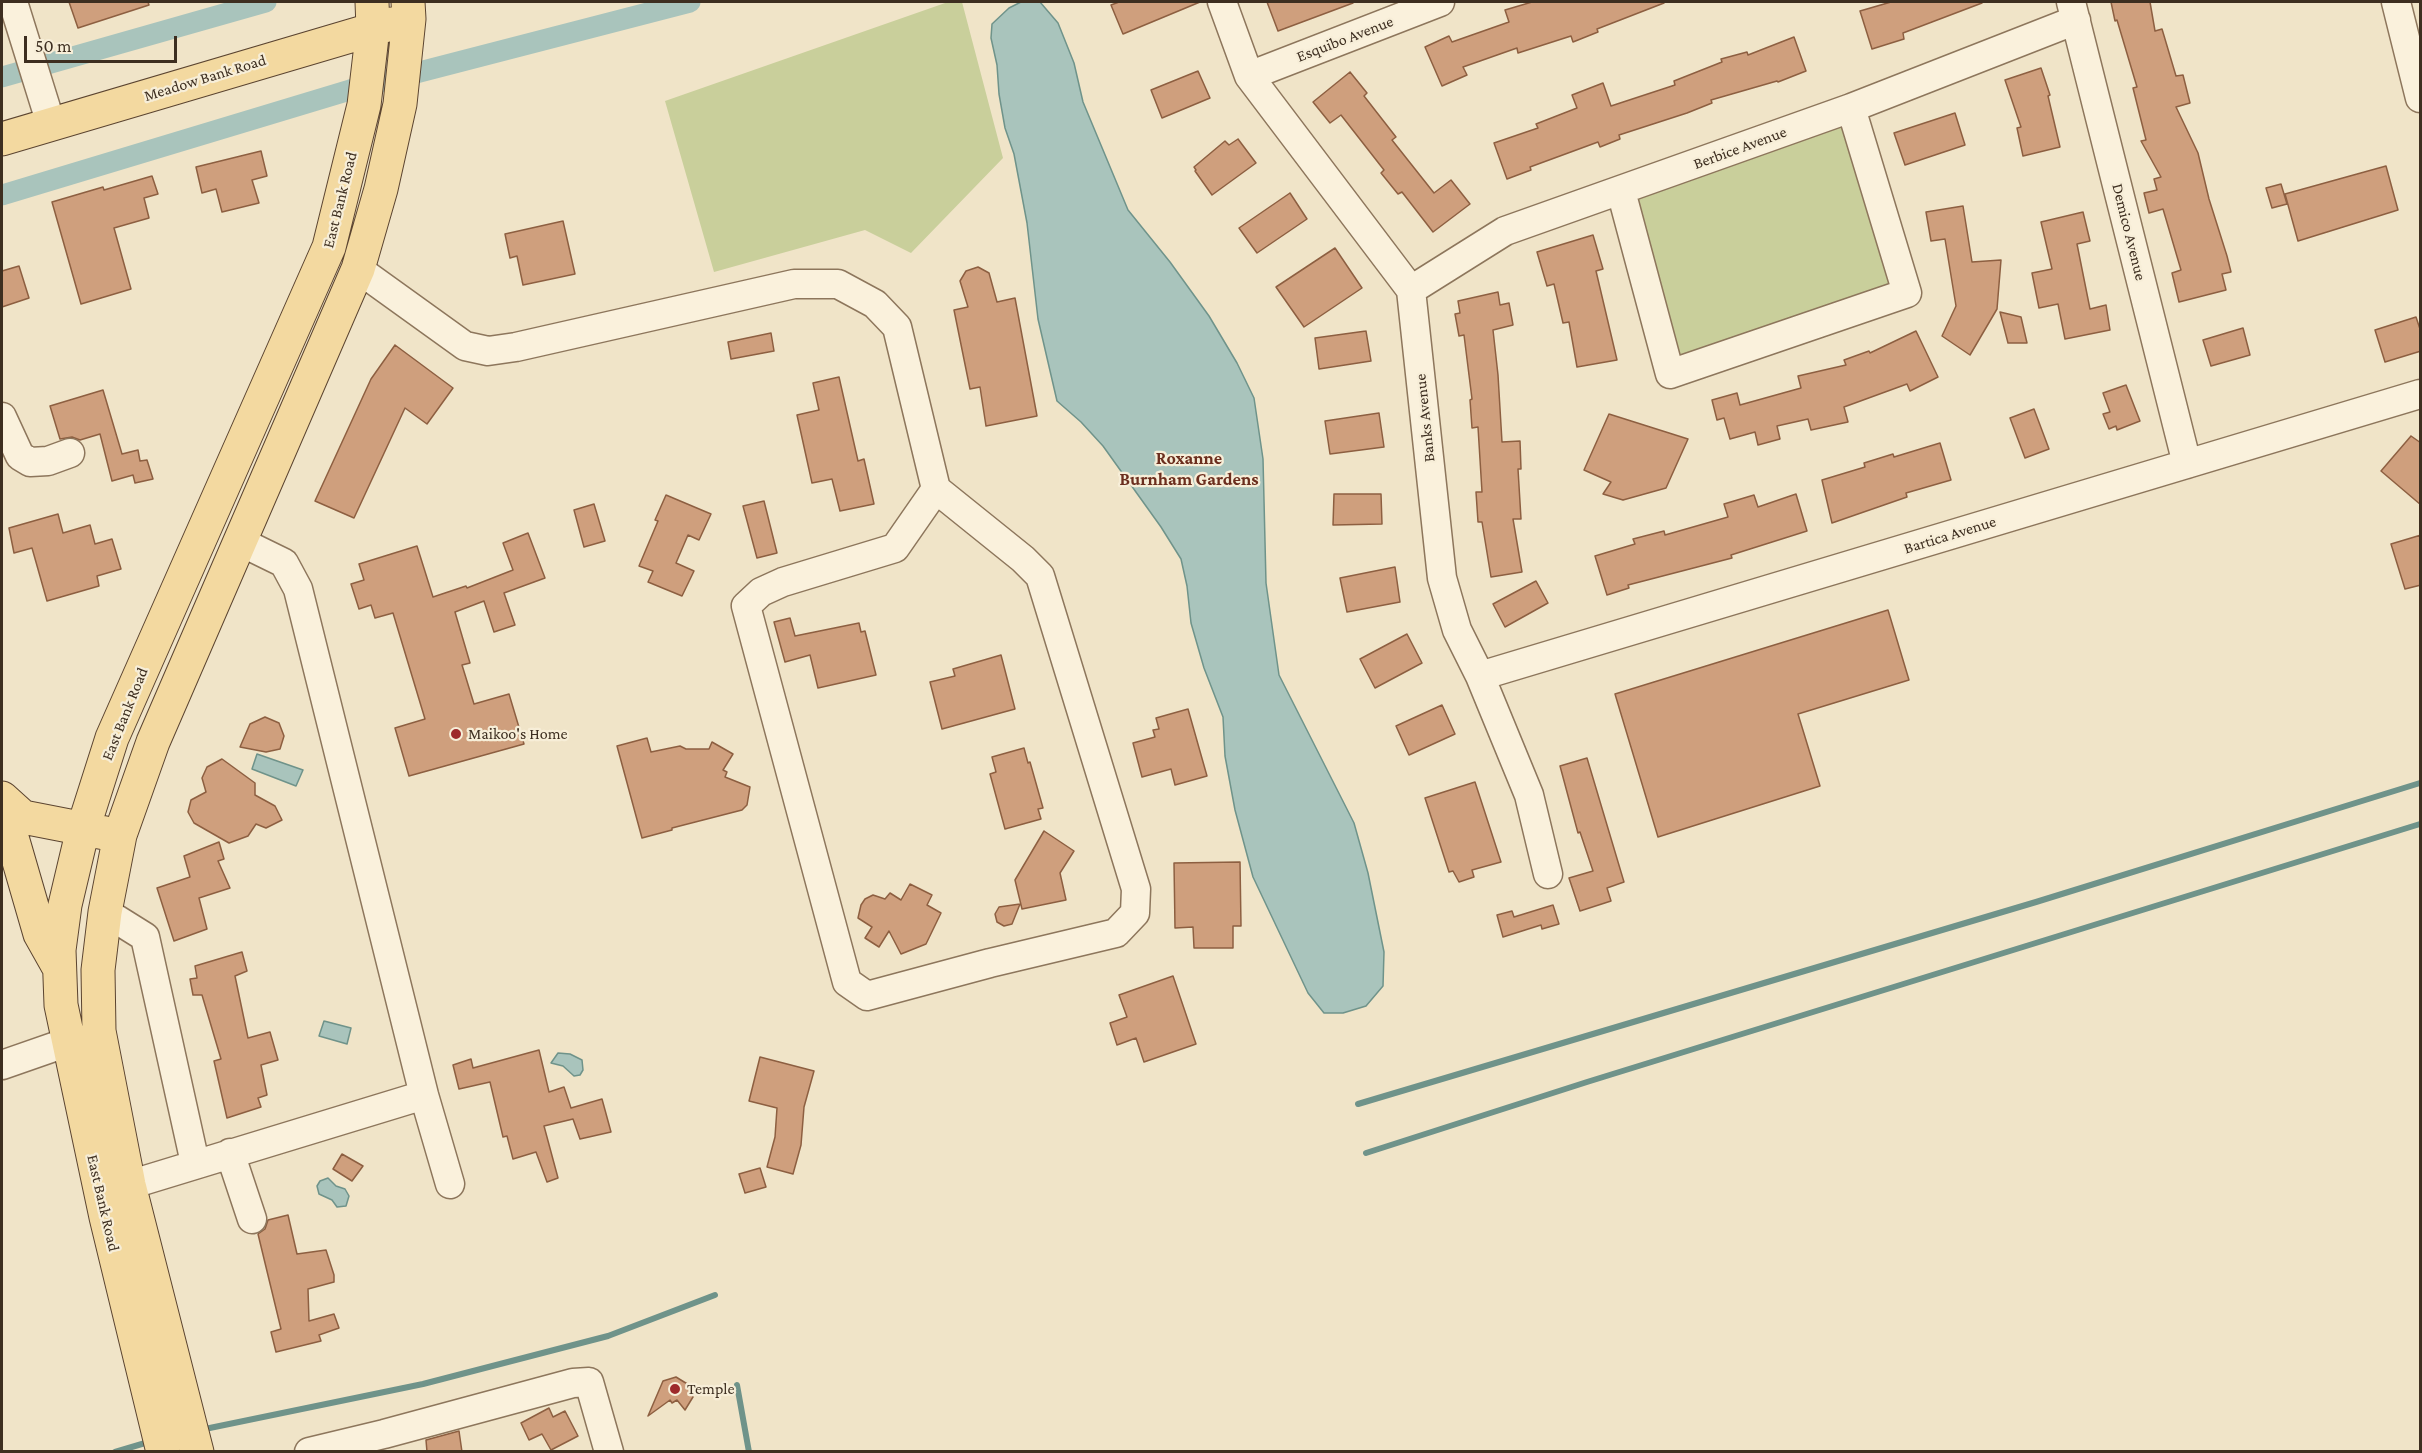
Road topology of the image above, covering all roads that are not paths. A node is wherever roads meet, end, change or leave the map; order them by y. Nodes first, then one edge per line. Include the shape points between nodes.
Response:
1 (14, 2) edge
2 (1222, 2) edge
3 (1440, 2) edge
4 (2396, 2) edge
5 (408, 10) edge
6 (2073, 10) edge
7 (373, 15) edge
8 (1249, 76) junction
9 (2421, 98) edge
10 (1851, 108) junction
11 (51, 124) junction
12 (2, 139) edge
13 (1621, 191) junction
14 (358, 269) junction
15 (1411, 290) junction
16 (2421, 394) edge
17 (2, 417) edge
18 (70, 453) dead end
19 (2187, 464) junction
20 (936, 489) junction
21 (239, 541) junction
22 (1480, 676) junction
23 (2, 798) edge
24 (2, 803) edge
25 (83, 829) junction
26 (120, 835) junction
27 (1548, 874) dead end
28 (105, 912) junction
29 (59, 967) junction
30 (68, 1042) junction
31 (2, 1065) edge
32 (424, 1095) junction
33 (230, 1153) junction
34 (195, 1163) junction
35 (450, 1184) dead end
36 (129, 1185) junction
37 (252, 1219) dead end
38 (162, 1382) junction
39 (387, 1443) edge
40 (164, 1452) edge
41 (197, 1452) edge
42 (309, 1452) edge
43 (609, 1452) edge

1 - 11 street
2 - 8 street
3 - 8 street, Esquibo Avenue
4 - 9 street
5 - 7 main road, Meadow Bank Road
5 - 14 main road, East Bank Road via 400,104
6 - 10 street, Berbice Avenue
6 - 19 street, Demico Avenue
7 - 11 main road, Meadow Bank Road
7 - 25 main road, East Bank Road via 364,105 329,247 112,738
8 - 15 street
10 - 13 street, Berbice Avenue
10 - 13 street via 1907,293 1670,374
11 - 12 main road, Meadow Bank Road
13 - 15 street, Berbice Avenue via 1505,231
14 - 20 street via 465,346 488,351 794,284 838,284 875,304 897,327
14 - 21 main road, East Bank Road
15 - 22 street, Banks Avenue via 1442,578 1457,630
16 - 19 street, Bartica Avenue
17 - 18 street via 20,456 30,462
19 - 22 street, Bartica Avenue
20 - 20 street via 895,548 783,582 761,592 746,606 847,982 867,996 1116,933 1135,913 1136,889 1040,576
21 - 26 main road, East Bank Road via 153,742
21 - 32 street via 284,563 298,589
22 - 27 street, Banks Avenue via 1529,795
23 - 25 main road via 23,817
24 - 29 main road via 40,934
25 - 26 main road
25 - 29 main road, East Bank Road via 65,906
26 - 28 main road, East Bank Road
28 - 34 street via 145,938
28 - 36 main road, East Bank Road via 98,970 99,1031
29 - 30 main road, East Bank Road
30 - 31 street
30 - 38 main road, East Bank Road via 106,1217
32 - 33 street
32 - 35 street
33 - 34 street
33 - 37 street
34 - 36 street
36 - 38 main road, East Bank Road
38 - 40 main road, East Bank Road
38 - 41 main road, East Bank Road
39 - 42 street
39 - 43 street via 573,1383 589,1382

